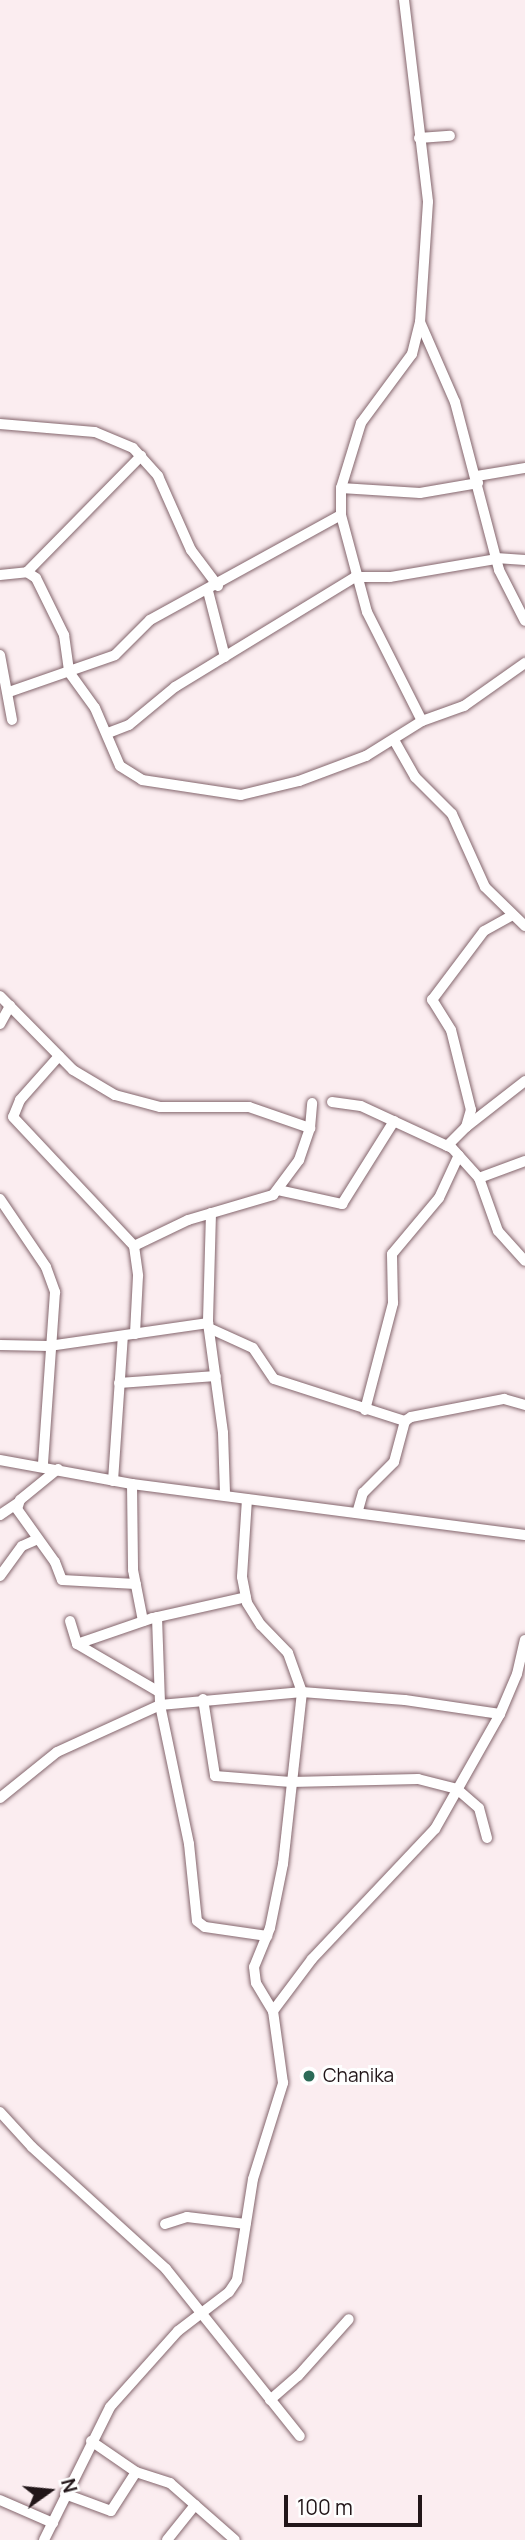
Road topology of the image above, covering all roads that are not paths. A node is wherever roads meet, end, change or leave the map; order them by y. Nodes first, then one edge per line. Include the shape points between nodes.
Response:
1 (404, 0) edge
2 (450, 136) dead end
3 (419, 138) junction
4 (420, 322) junction
5 (0, 424) edge
6 (141, 456) junction
7 (525, 468) edge
8 (477, 480) junction
9 (341, 488) junction
10 (341, 515) junction
11 (496, 559) junction
12 (525, 560) edge
13 (27, 572) junction
14 (0, 575) edge
15 (355, 577) junction
16 (213, 589) junction
17 (525, 621) edge
18 (0, 655) edge
19 (225, 657) junction
20 (525, 663) edge
21 (69, 672) junction
22 (9, 692) junction
23 (12, 720) dead end
24 (422, 721) junction
25 (108, 733) junction
26 (394, 740) junction
27 (513, 915) junction
28 (525, 926) edge
29 (0, 996) edge
30 (10, 1006) junction
31 (0, 1024) edge
32 (59, 1056) junction
33 (525, 1081) edge
34 (332, 1102) dead end
35 (312, 1103) dead end
36 (13, 1116) junction
37 (0, 1120) edge
38 (394, 1121) junction
39 (466, 1126) junction
40 (310, 1128) junction
41 (447, 1146) junction
42 (459, 1155) junction
43 (525, 1161) edge
44 (479, 1178) junction
45 (278, 1190) junction
46 (0, 1199) edge
47 (212, 1213) junction
48 (134, 1246) junction
49 (525, 1261) edge
50 (208, 1325) junction
51 (135, 1334) junction
52 (123, 1336) junction
53 (0, 1345) edge
54 (49, 1346) junction
55 (216, 1376) junction
56 (119, 1383) junction
57 (525, 1405) edge
58 (365, 1410) junction
59 (405, 1421) junction
60 (0, 1460) edge
61 (43, 1465) junction
62 (58, 1469) junction
63 (113, 1480) junction
64 (132, 1484) junction
65 (225, 1494) junction
66 (247, 1499) junction
67 (18, 1503) junction
68 (358, 1510) junction
69 (0, 1515) edge
70 (525, 1535) edge
71 (38, 1539) junction
72 (0, 1576) edge
73 (136, 1584) junction
74 (246, 1597) junction
75 (157, 1617) junction
76 (70, 1621) dead end
77 (143, 1621) junction
78 (525, 1640) edge
79 (77, 1644) junction
80 (159, 1692) junction
81 (302, 1692) junction
82 (203, 1699) junction
83 (160, 1705) junction
84 (499, 1714) junction
85 (291, 1782) junction
86 (457, 1789) junction
87 (0, 1798) edge
88 (486, 1838) dead end
89 (267, 1936) junction
90 (273, 2011) junction
91 (0, 2112) edge
92 (165, 2224) dead end
93 (246, 2224) junction
94 (201, 2313) junction
95 (349, 2319) dead end
96 (270, 2400) junction
97 (300, 2436) dead end
98 (91, 2441) junction
99 (136, 2472) junction
100 (65, 2494) junction
101 (0, 2500) edge
102 (195, 2505) junction
103 (52, 2523) junction
104 (44, 2540) edge
105 (167, 2540) edge
106 (235, 2540) edge

1 - 3 street
2 - 3 street
3 - 4 street via 428,202
4 - 8 street via 455,402
4 - 9 street via 412,354 361,423
5 - 6 street via 95,432
6 - 13 street
6 - 16 street via 158,476
7 - 8 street
8 - 9 street via 420,493
8 - 11 street
9 - 10 street
10 - 15 street
10 - 16 street
11 - 12 street
11 - 15 street via 390,577
11 - 17 street
13 - 14 street
13 - 21 street via 40,583 64,635
15 - 19 street
15 - 24 street via 382,649
16 - 19 street
16 - 21 street via 143,625 115,655
18 - 22 street
19 - 25 street via 175,687 129,725
20 - 24 street via 474,701
21 - 22 street
21 - 25 street
22 - 23 street
24 - 26 street
25 - 26 street via 120,766 129,776 241,795 336,769
26 - 27 street via 415,777 452,814 485,887
27 - 28 street
27 - 39 street via 484,930 432,999 455,1040 471,1110
29 - 30 street
30 - 31 street
30 - 32 street
32 - 36 street via 20,1100
32 - 40 street via 84,1080 143,1104 248,1107
33 - 39 street
34 - 38 street via 361,1106
35 - 40 street
36 - 37 street
36 - 48 street
38 - 41 street
38 - 45 street via 342,1204
39 - 41 street
40 - 45 street via 299,1160
41 - 42 street
42 - 44 street
42 - 58 street via 439,1198 392,1254 393,1303
43 - 44 street
44 - 49 street via 498,1231
45 - 47 street
46 - 54 street via 52,1282
47 - 48 street
47 - 50 street
48 - 51 street via 138,1276
50 - 51 street
50 - 55 street
50 - 58 street via 253,1348 274,1380
51 - 52 street
52 - 54 street
52 - 56 street
53 - 54 street
54 - 61 street
55 - 56 street
55 - 65 street
56 - 63 street
57 - 59 street via 496,1399
58 - 59 street
59 - 68 street via 397,1455 363,1493
60 - 61 street
61 - 62 street
62 - 63 street
62 - 67 street
63 - 64 street
64 - 65 street
64 - 73 street
65 - 66 street
66 - 68 street
66 - 74 street via 242,1577
67 - 69 street
67 - 71 street via 20,1516
68 - 70 street
71 - 72 street via 22,1546
71 - 73 street via 63,1581
73 - 77 street
74 - 75 street
74 - 81 street via 253,1616 288,1653
75 - 77 street
75 - 80 street
76 - 79 street
77 - 79 street
78 - 84 street via 517,1674
79 - 80 street
80 - 83 street
81 - 82 street
81 - 84 street
81 - 85 street
82 - 83 street
82 - 85 street via 215,1776
83 - 87 street via 57,1752
83 - 89 street via 189,1844 197,1921 205,1927
84 - 86 street
85 - 86 street via 391,1778
85 - 89 street via 283,1864
86 - 88 street via 479,1808
86 - 90 street via 430,1837 313,1959
89 - 90 street via 254,1976
90 - 93 street via 284,2074 253,2179
91 - 94 street via 166,2269
92 - 93 street via 187,2217
93 - 94 street via 237,2280
94 - 96 street
94 - 98 street via 135,2377
95 - 96 street
96 - 97 street
98 - 99 street
98 - 100 street
99 - 100 street via 110,2511
99 - 102 street via 170,2483
100 - 103 street
101 - 103 street
102 - 105 street
102 - 106 street
103 - 104 street

